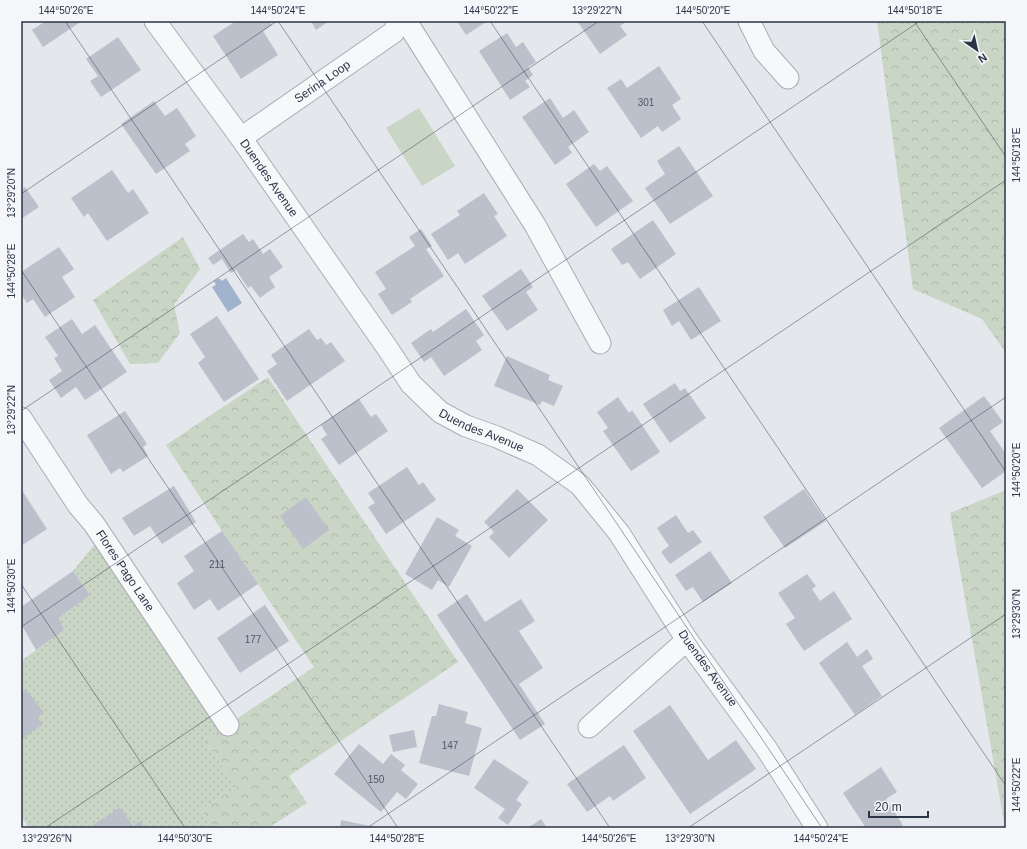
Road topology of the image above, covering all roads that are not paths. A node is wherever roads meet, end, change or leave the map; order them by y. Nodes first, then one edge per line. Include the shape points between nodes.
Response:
1 (155, 21) edge
2 (398, 21) edge
3 (406, 21) edge
4 (749, 21) edge
5 (788, 78) dead end
6 (241, 138) junction
7 (600, 343) dead end
8 (21, 418) edge
9 (687, 640) junction
10 (228, 725) dead end
11 (589, 726) dead end
12 (817, 828) edge

1 - 6 street, Duendes Avenue
2 - 6 street, Serina Loop via 394,32
3 - 7 street via 535,225
4 - 5 street via 764,51
6 - 9 street, Duendes Avenue via 411,384 440,412 466,426 538,455 580,485 619,534
8 - 10 street, Flores Pago Lane
9 - 11 street
9 - 12 street, Duendes Avenue via 766,748

